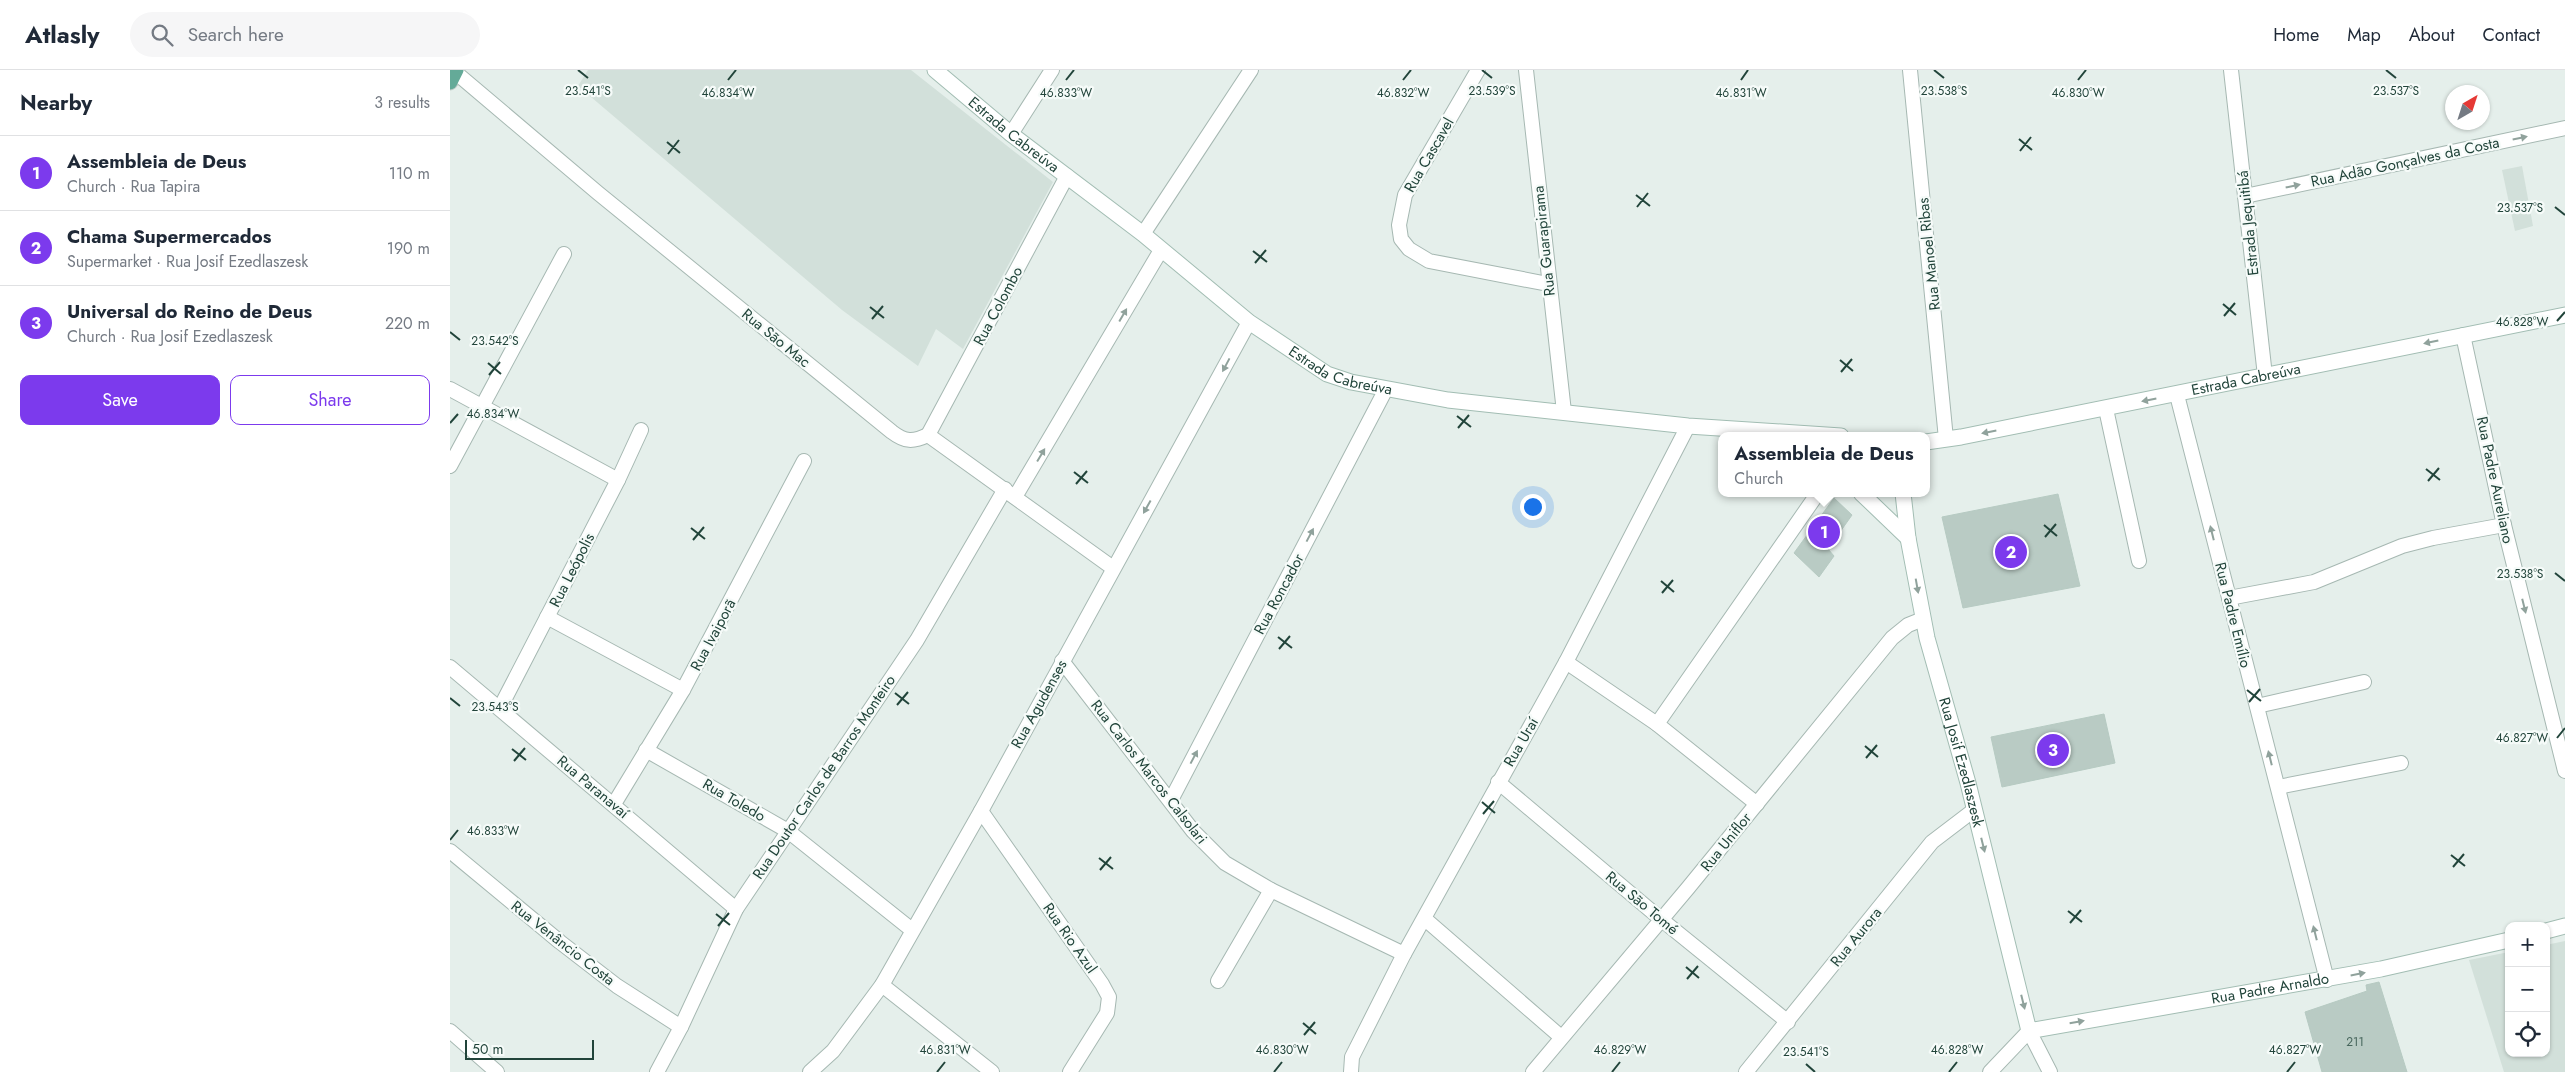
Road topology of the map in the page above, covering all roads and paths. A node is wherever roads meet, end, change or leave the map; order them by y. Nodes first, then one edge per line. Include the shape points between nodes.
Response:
1 (935, 70) edge
2 (1052, 70) edge
3 (1251, 70) edge
4 (1478, 70) edge
5 (1526, 70) edge
6 (1910, 70) edge
7 (2231, 70) edge
8 (454, 75) edge
9 (2565, 128) edge
10 (1011, 134) junction
11 (1067, 176) junction
12 (2245, 196) junction
13 (1143, 234) junction
14 (1160, 250) junction
15 (564, 254) dead end
16 (1548, 284) junction
17 (2565, 315) edge
18 (1249, 322) junction
19 (2463, 335) junction
20 (2265, 376) junction
21 (450, 388) edge
22 (1386, 389) junction
23 (2177, 395) junction
24 (483, 406) junction
25 (2106, 409) junction
26 (1564, 412) junction
27 (1688, 426) junction
28 (641, 430) dead end
29 (1775, 432) edge
30 (928, 436) junction
31 (1946, 439) junction
32 (1930, 441) edge
33 (804, 461) dead end
34 (450, 466) edge
35 (618, 480) junction
36 (1010, 493) junction
37 (1815, 497) edge
38 (1865, 497) edge
39 (1903, 497) edge
40 (2504, 525) junction
41 (1908, 538) junction
42 (2139, 561) dead end
43 (1113, 568) junction
44 (2229, 598) junction
45 (547, 617) junction
46 (1923, 619) junction
47 (1062, 661) junction
48 (1566, 662) junction
49 (450, 667) edge
50 (2364, 682) dead end
51 (683, 690) junction
52 (2257, 706) junction
53 (500, 708) junction
54 (1657, 724) junction
55 (646, 750) junction
56 (2401, 763) dead end
57 (2565, 771) edge
58 (1498, 782) junction
59 (2278, 787) junction
60 (1171, 800) junction
61 (614, 804) junction
62 (1757, 804) junction
63 (1974, 810) junction
64 (981, 811) junction
65 (788, 832) junction
66 (450, 851) edge
67 (1271, 890) junction
68 (736, 909) junction
69 (1425, 919) junction
70 (1662, 920) junction
71 (2565, 926) edge
72 (912, 930) junction
73 (2550, 930) edge
74 (2505, 941) edge
75 (1404, 954) junction
76 (2327, 980) junction
77 (1218, 981) dead end
78 (882, 985) junction
79 (1788, 1022) junction
80 (681, 1027) junction
81 (450, 1031) edge
82 (2029, 1031) junction
83 (1561, 1037) junction
84 (497, 1072) edge
85 (657, 1072) edge
86 (810, 1072) edge
87 (992, 1072) edge
88 (1070, 1072) edge
89 (1351, 1072) edge
90 (1533, 1072) edge
91 (1746, 1072) edge
92 (1990, 1072) edge
93 (2050, 1072) edge

1 - 10 main road, Estrada Cabreúva
2 - 10 street
3 - 13 street
4 - 16 street, Rua Cascavel via 1405,195 1399,225 1401,239 1409,249 1429,261
5 - 16 street, Rua Guarapirama
6 - 31 street, Rua Manoel Ribas
7 - 12 street, Estrada Jequitibá
8 - 30 street, Rua São Mac via 892,432 904,441
12 -> 9 street, Rua Adão Gonçalves da Costa
10 - 11 main road, Estrada Cabreúva
11 - 13 main road, Estrada Cabreúva
11 - 30 street, Rua Colombo
12 - 20 street, Estrada Jequitibá
13 - 14 main road, Estrada Cabreúva
14 - 18 main road, Estrada Cabreúva
36 -> 14 street, Rua Doutor Carlos de Barros Monteiro
15 - 24 street
16 - 26 street, Rua Guarapirama
17 - 19 main road, Estrada Cabreúva
18 - 22 main road, Estrada Cabreúva via 1327,374
18 -> 43 street, Rua Agudenses
19 -> 20 main road, Estrada Cabreúva
19 - 40 street, Rua Padre Aureliano
20 - 23 main road, Estrada Cabreúva
21 - 24 street
22 - 26 main road, Estrada Cabreúva via 1448,400
60 -> 22 street, Rua Roncador
23 -> 25 main road, Estrada Cabreúva
44 -> 23 street, Rua Padre Emílio
24 - 34 street
24 - 35 street
25 -> 31 main road, Estrada Cabreúva
25 - 42 street
26 - 27 main road, Estrada Cabreúva
27 - 29 main road, Estrada Cabreúva
27 - 48 street, Rua Uraí
28 - 35 street, Rua Leópolis
30 - 36 street
31 - 32 main road, Estrada Cabreúva
33 - 51 street, Rua Ivaiporã
35 - 45 street, Rua Leópolis
36 - 43 street
36 - 65 street, Rua Doutor Carlos de Barros Monteiro via 917,640
37 - 54 street
38 - 41 main road
39 - 41 main road, Rua Josif Ezedlaszesk
40 - 44 street via 2402,546 2314,582
40 -> 57 street, Rua Padre Aureliano
41 -> 46 main road, Rua Josif Ezedlaszesk
43 - 47 street, Rua Agudenses
44 - 52 street, Rua Padre Emílio
45 - 51 street
45 - 53 street, Rua Leópolis
46 - 62 street, Rua Uniflor via 1892,638
46 - 63 main road, Rua Josif Ezedlaszesk
47 - 60 street, Rua Carlos Marcos Calsolari
47 - 64 street, Rua Agudenses
48 - 54 street
48 - 58 street, Rua Uraí
49 - 53 street, Rua Paranavaí
50 - 52 street
51 - 55 street, Rua Ivaiporã
59 -> 52 street, Rua Padre Emílio
53 - 61 street, Rua Paranavaí
54 - 62 street
55 - 61 street, Rua Ivaiporã
55 - 65 street, Rua Toledo
56 - 59 street
58 - 69 street, Rua Uraí
58 - 70 street, Rua São Tomé
76 -> 59 street, Rua Padre Emílio
60 - 67 street, Rua Carlos Marcos Calsolari via 1193,831 1220,858
61 - 68 street, Rua Paranavaí
62 - 70 street, Rua Uniflor
63 - 79 street, Rua Aurora via 1932,842
63 -> 82 main road, Rua Josif Ezedlaszesk
64 - 72 street, Rua Agudenses
64 - 88 street, Rua Rio Azul via 1109,997 1107,1013
65 - 68 street, Rua Doutor Carlos de Barros Monteiro
65 - 72 street, Rua Toledo
66 - 80 street, Rua Venâncio Costa via 610,981
67 - 75 street, Rua Carlos Marcos Calsolari
67 - 77 street
68 - 80 street, Rua Doutor Carlos de Barros Monteiro
69 - 75 street, Rua Uraí
69 - 83 street
70 - 79 street, Rua São Tomé
70 - 83 street, Rua Uniflor
71 - 73 main road
72 - 78 street, Rua Agudenses
76 -> 74 main road, Rua Padre Arnaldo
75 - 89 street, Rua Uraí via 1352,1057
82 -> 76 main road, Rua Padre Arnaldo
78 - 86 street, Rua Agudenses via 833,1051
78 - 87 street
79 - 91 street, Rua Aurora
80 - 85 street, Rua Doutor Carlos de Barros Monteiro
81 - 84 street
82 - 92 street
82 - 93 street
83 - 90 street, Rua Uniflor

